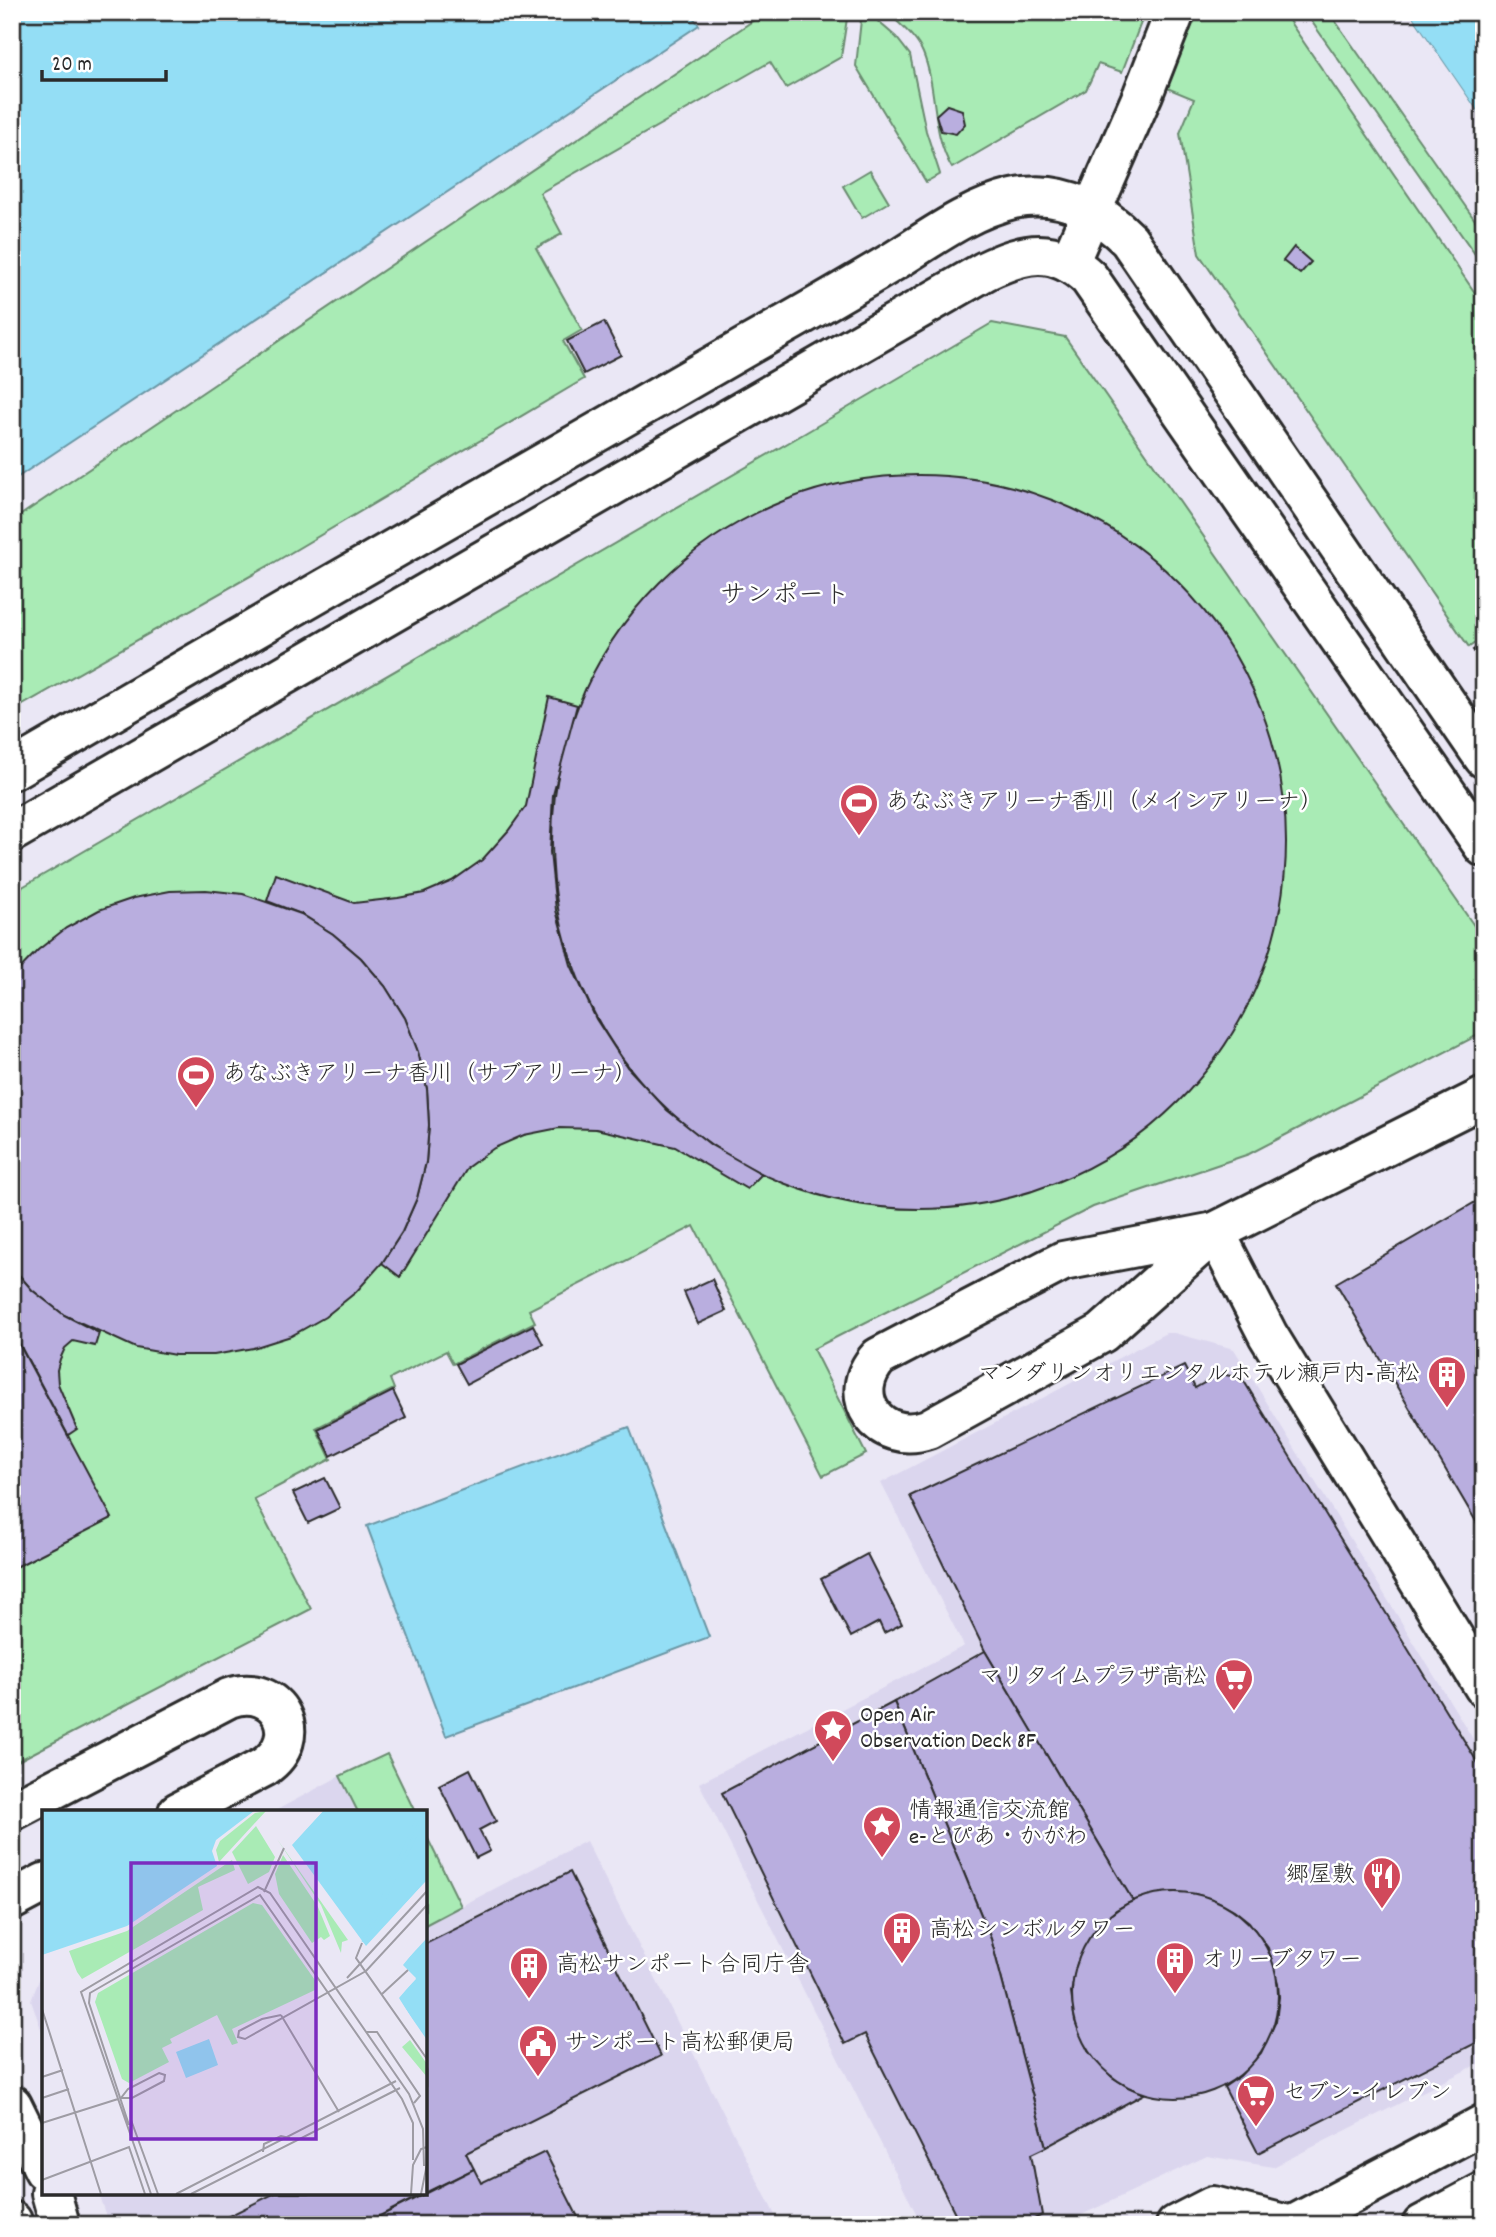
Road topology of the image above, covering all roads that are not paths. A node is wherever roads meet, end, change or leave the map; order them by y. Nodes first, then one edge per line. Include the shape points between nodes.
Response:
1 (1175, 12) edge
2 (1091, 209) junction
3 (1069, 263) junction
4 (1484, 758) edge
5 (12, 770) edge
6 (12, 832) edge
7 (1484, 847) edge
8 (1484, 1097) edge
9 (1215, 1232) junction
10 (1484, 1687) edge
11 (182, 1810) edge
12 (12, 1811) edge
13 (42, 1884) edge
14 (12, 1899) edge
15 (12, 2105) edge
16 (1484, 2124) edge
17 (42, 2166) edge
18 (1484, 2192) edge
19 (52, 2195) edge
20 (60, 2225) edge
21 (1176, 2225) edge
22 (1290, 2225) edge
23 (1422, 2225) edge

1 - 2 street
2 - 3 street
2 - 4 street via 1129,240
2 - 5 street via 1031,196 992,206 955,224
3 - 6 street via 1036,254 1012,258 985,271
3 - 7 street via 1097,290
8 - 9 street
9 - 9 street via 1102,1333 928,1429 892,1430 879,1423 867,1406 865,1380 879,1357 1063,1261
9 - 10 street via 1268,1335
11 - 12 street via 275,1758 284,1743 284,1720 266,1698 248,1694 229,1698
13 - 14 street
15 - 17 street
16 - 22 street
18 - 23 street
19 - 20 street
21 - 22 street via 1213,2206

